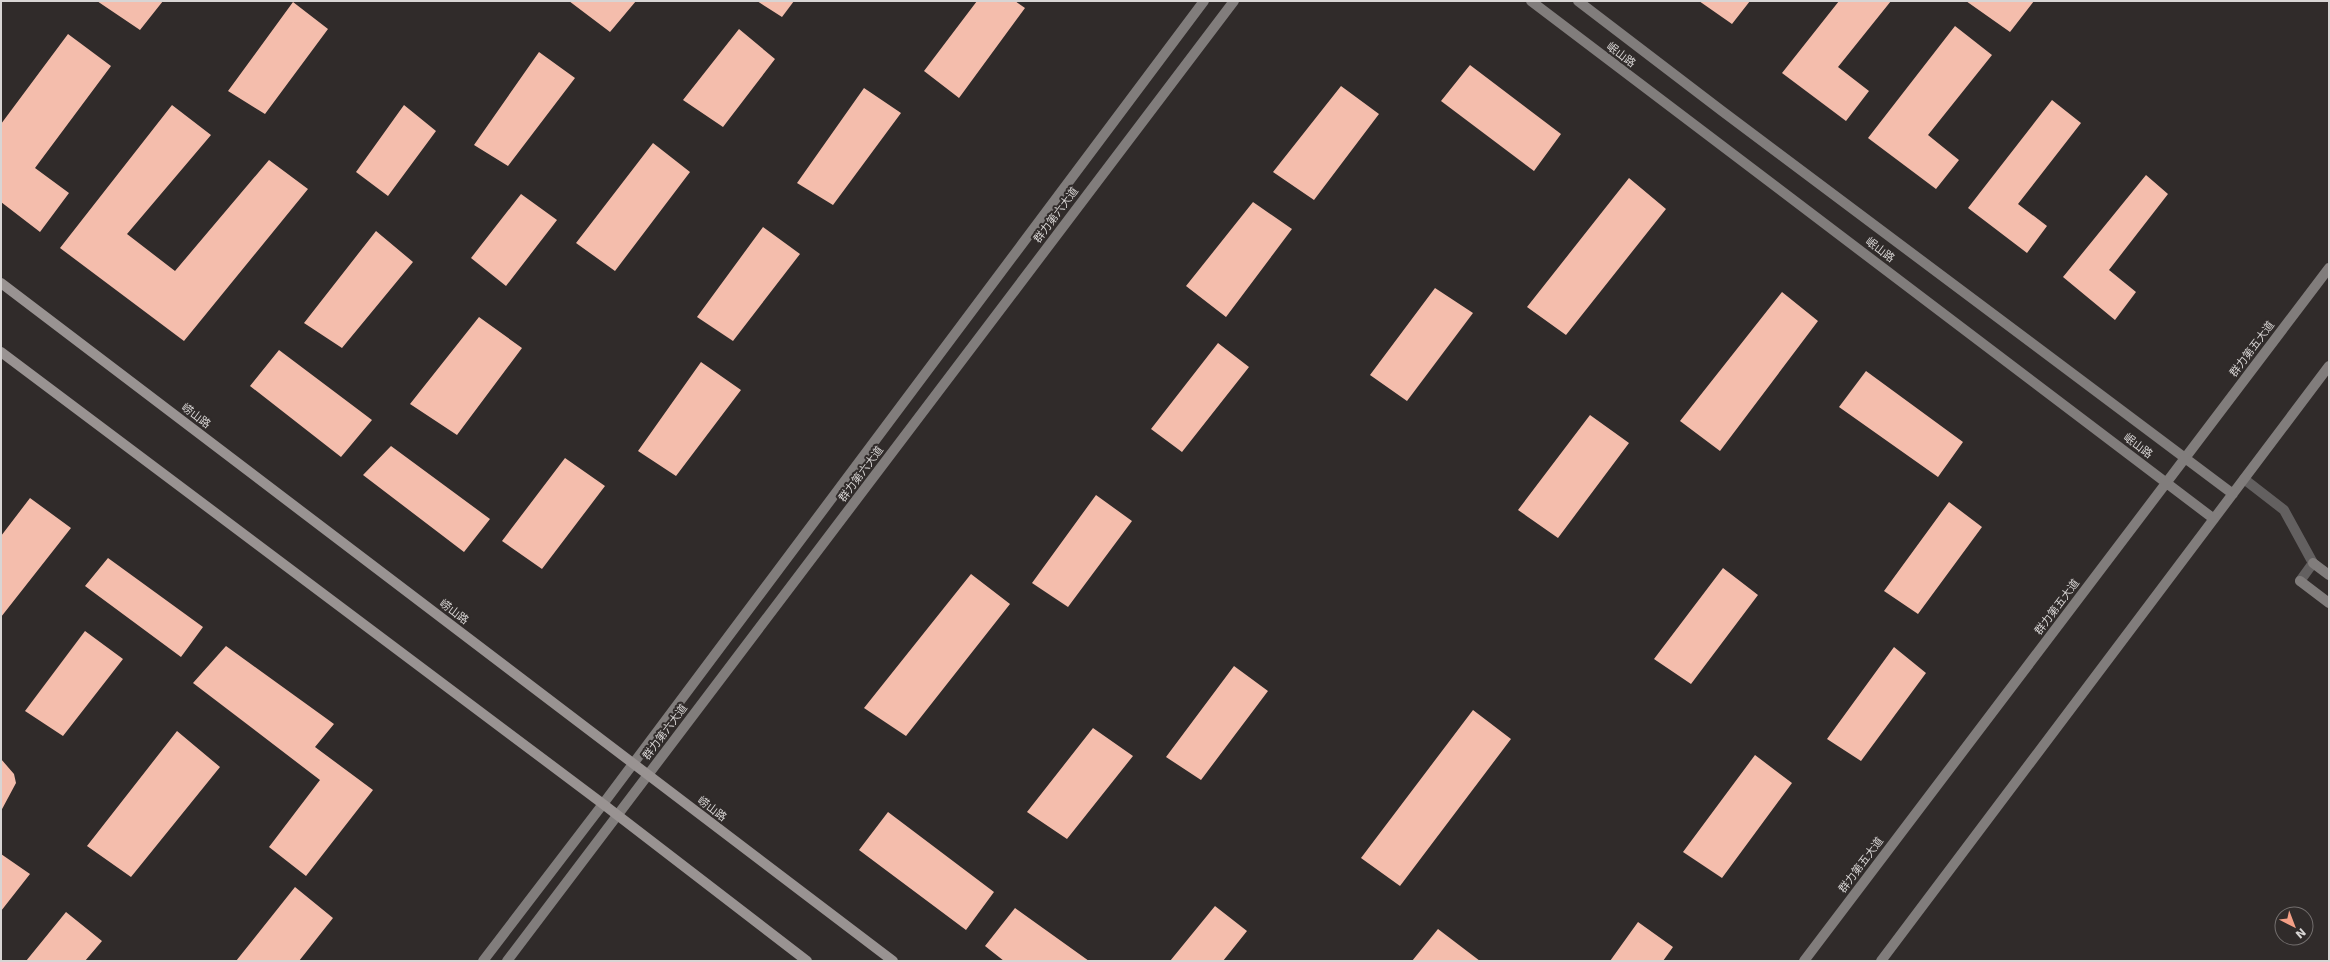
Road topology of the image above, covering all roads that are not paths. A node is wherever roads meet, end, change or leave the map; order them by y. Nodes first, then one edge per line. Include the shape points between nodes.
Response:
1 (1204, 1) edge
2 (1234, 1) edge
3 (1531, 1) edge
4 (1578, 1) edge
5 (2329, 268) edge
6 (1, 283) edge
7 (1, 352) edge
8 (2329, 366) edge
9 (2184, 458) junction
10 (2244, 479) junction
11 (2166, 483) junction
12 (2233, 494) junction
13 (2214, 519) junction
14 (2314, 563) junction
15 (2329, 575) edge
16 (2300, 581) joint
17 (2329, 603) edge
18 (633, 763) junction
19 (647, 775) junction
20 (603, 804) junction
21 (617, 816) junction
22 (483, 961) edge
23 (507, 961) edge
24 (808, 961) edge
25 (894, 961) edge
26 (1804, 961) edge
27 (1881, 961) edge

1 - 18 main road, 群力第六大道
2 - 19 main road, 群力第六大道
3 - 11 main road, 岷山路
4 - 9 main road, 岷山路
5 - 9 main road, 群力第五大道
6 - 18 main road, 崂山路
7 - 20 main road
8 - 10 main road
9 - 11 main road, 群力第五大道
9 - 12 main road, 岷山路
10 - 12 main road
10 - 14 street via 2284,510
11 - 13 main road, 岷山路
11 - 26 main road, 群力第五大道
12 - 13 main road
13 - 27 main road
14 - 15 main road
14 - 16 street
16 - 17 main road
18 - 19 main road, 崂山路
18 - 20 main road, 群力第六大道
19 - 21 main road, 群力第六大道
19 - 25 main road, 崂山路
20 - 21 main road
20 - 22 main road, 群力第六大道
21 - 23 main road, 群力第六大道
21 - 24 main road

